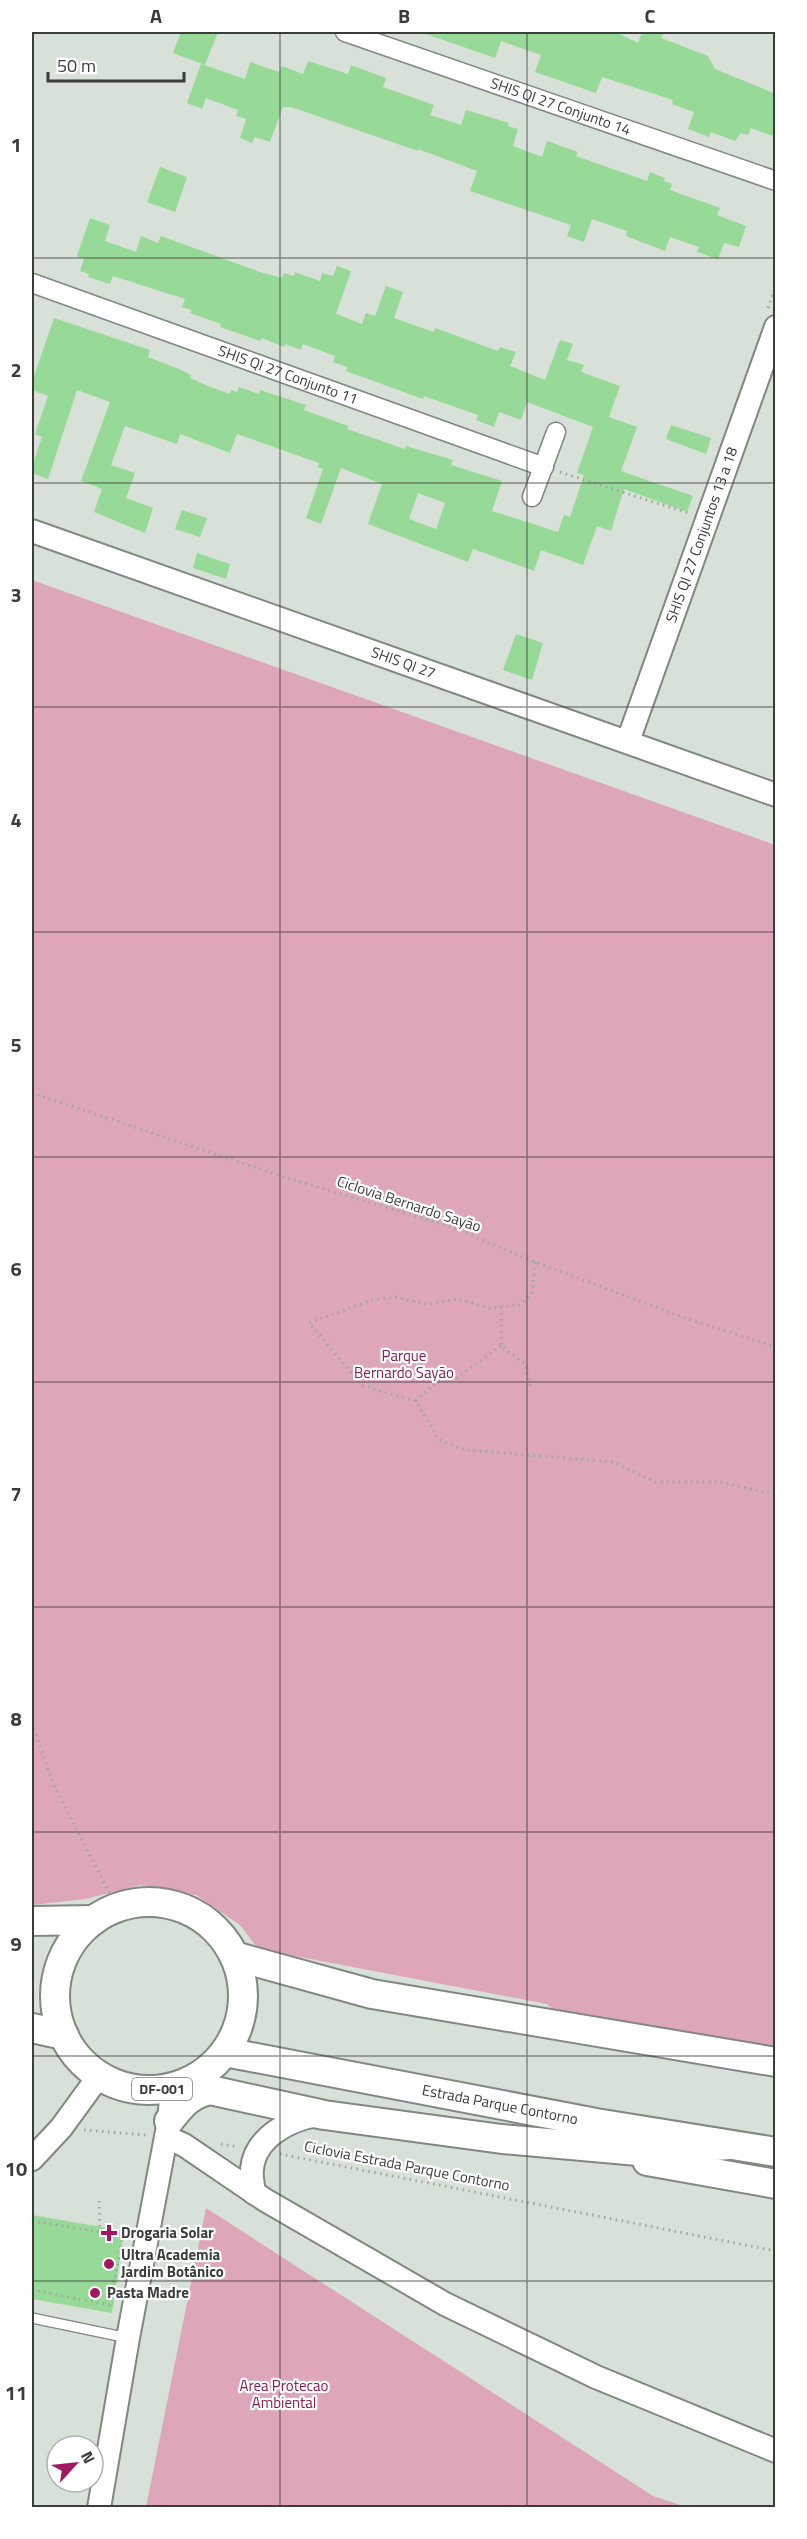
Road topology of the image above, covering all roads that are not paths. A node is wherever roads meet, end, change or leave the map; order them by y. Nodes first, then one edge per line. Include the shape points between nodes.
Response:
1 (345, 32) edge
2 (776, 181) edge
3 (32, 284) edge
4 (772, 318) edge
5 (556, 432) dead end
6 (543, 466) junction
7 (532, 497) dead end
8 (32, 531) edge
9 (628, 741) junction
10 (776, 795) edge
11 (106, 1914) junction
12 (32, 1921) edge
13 (234, 1956) junction
14 (32, 2028) edge
15 (64, 2035) junction
16 (225, 2052) junction
17 (776, 2062) edge
18 (99, 2076) junction
19 (172, 2088) junction
20 (324, 2115) junction
21 (167, 2129) junction
22 (566, 2145) junction
23 (729, 2145) junction
24 (776, 2152) edge
25 (32, 2159) edge
26 (776, 2184) edge
27 (254, 2193) junction
28 (32, 2318) edge
29 (128, 2338) junction
30 (776, 2451) edge
31 (99, 2508) edge

1 - 2 street, SHIS QI 27 Conjunto 14
3 - 6 street, SHIS QI 27 Conjunto 11
4 - 9 street, SHIS QI 27 Conjuntos 13 a 18
5 - 6 street
6 - 7 street
8 - 9 street, SHIS QI 27
9 - 10 street, SHIS QI 27
11 - 12 main road, DF-001
11 - 13 main road, DF-001 via 136,1903 156,1902 184,1910 210,1925
11 - 15 main road, DF-001 via 74,1940 59,1969 56,2001
13 - 16 main road, DF-001 via 243,1988 243,2006
13 - 17 main road via 372,1994
14 - 15 main road
15 - 18 main road, DF-001 via 79,2058
16 - 19 main road, DF-001 via 207,2071
16 - 23 main road, Estrada Parque Contorno
18 - 19 main road, DF-001 via 134,2089
18 - 25 street via 61,2128
19 - 21 street
20 - 21 main road via 210,2090 185,2102
20 - 22 main road
20 - 27 street via 289,2122 271,2135 259,2149 252,2168
21 - 27 street
21 - 29 street
22 - 23 main road via 638,2151
22 - 26 main road
23 - 24 main road, Estrada Parque Contorno
27 - 30 street via 445,2304 596,2378
28 - 29 lane
29 - 31 street

